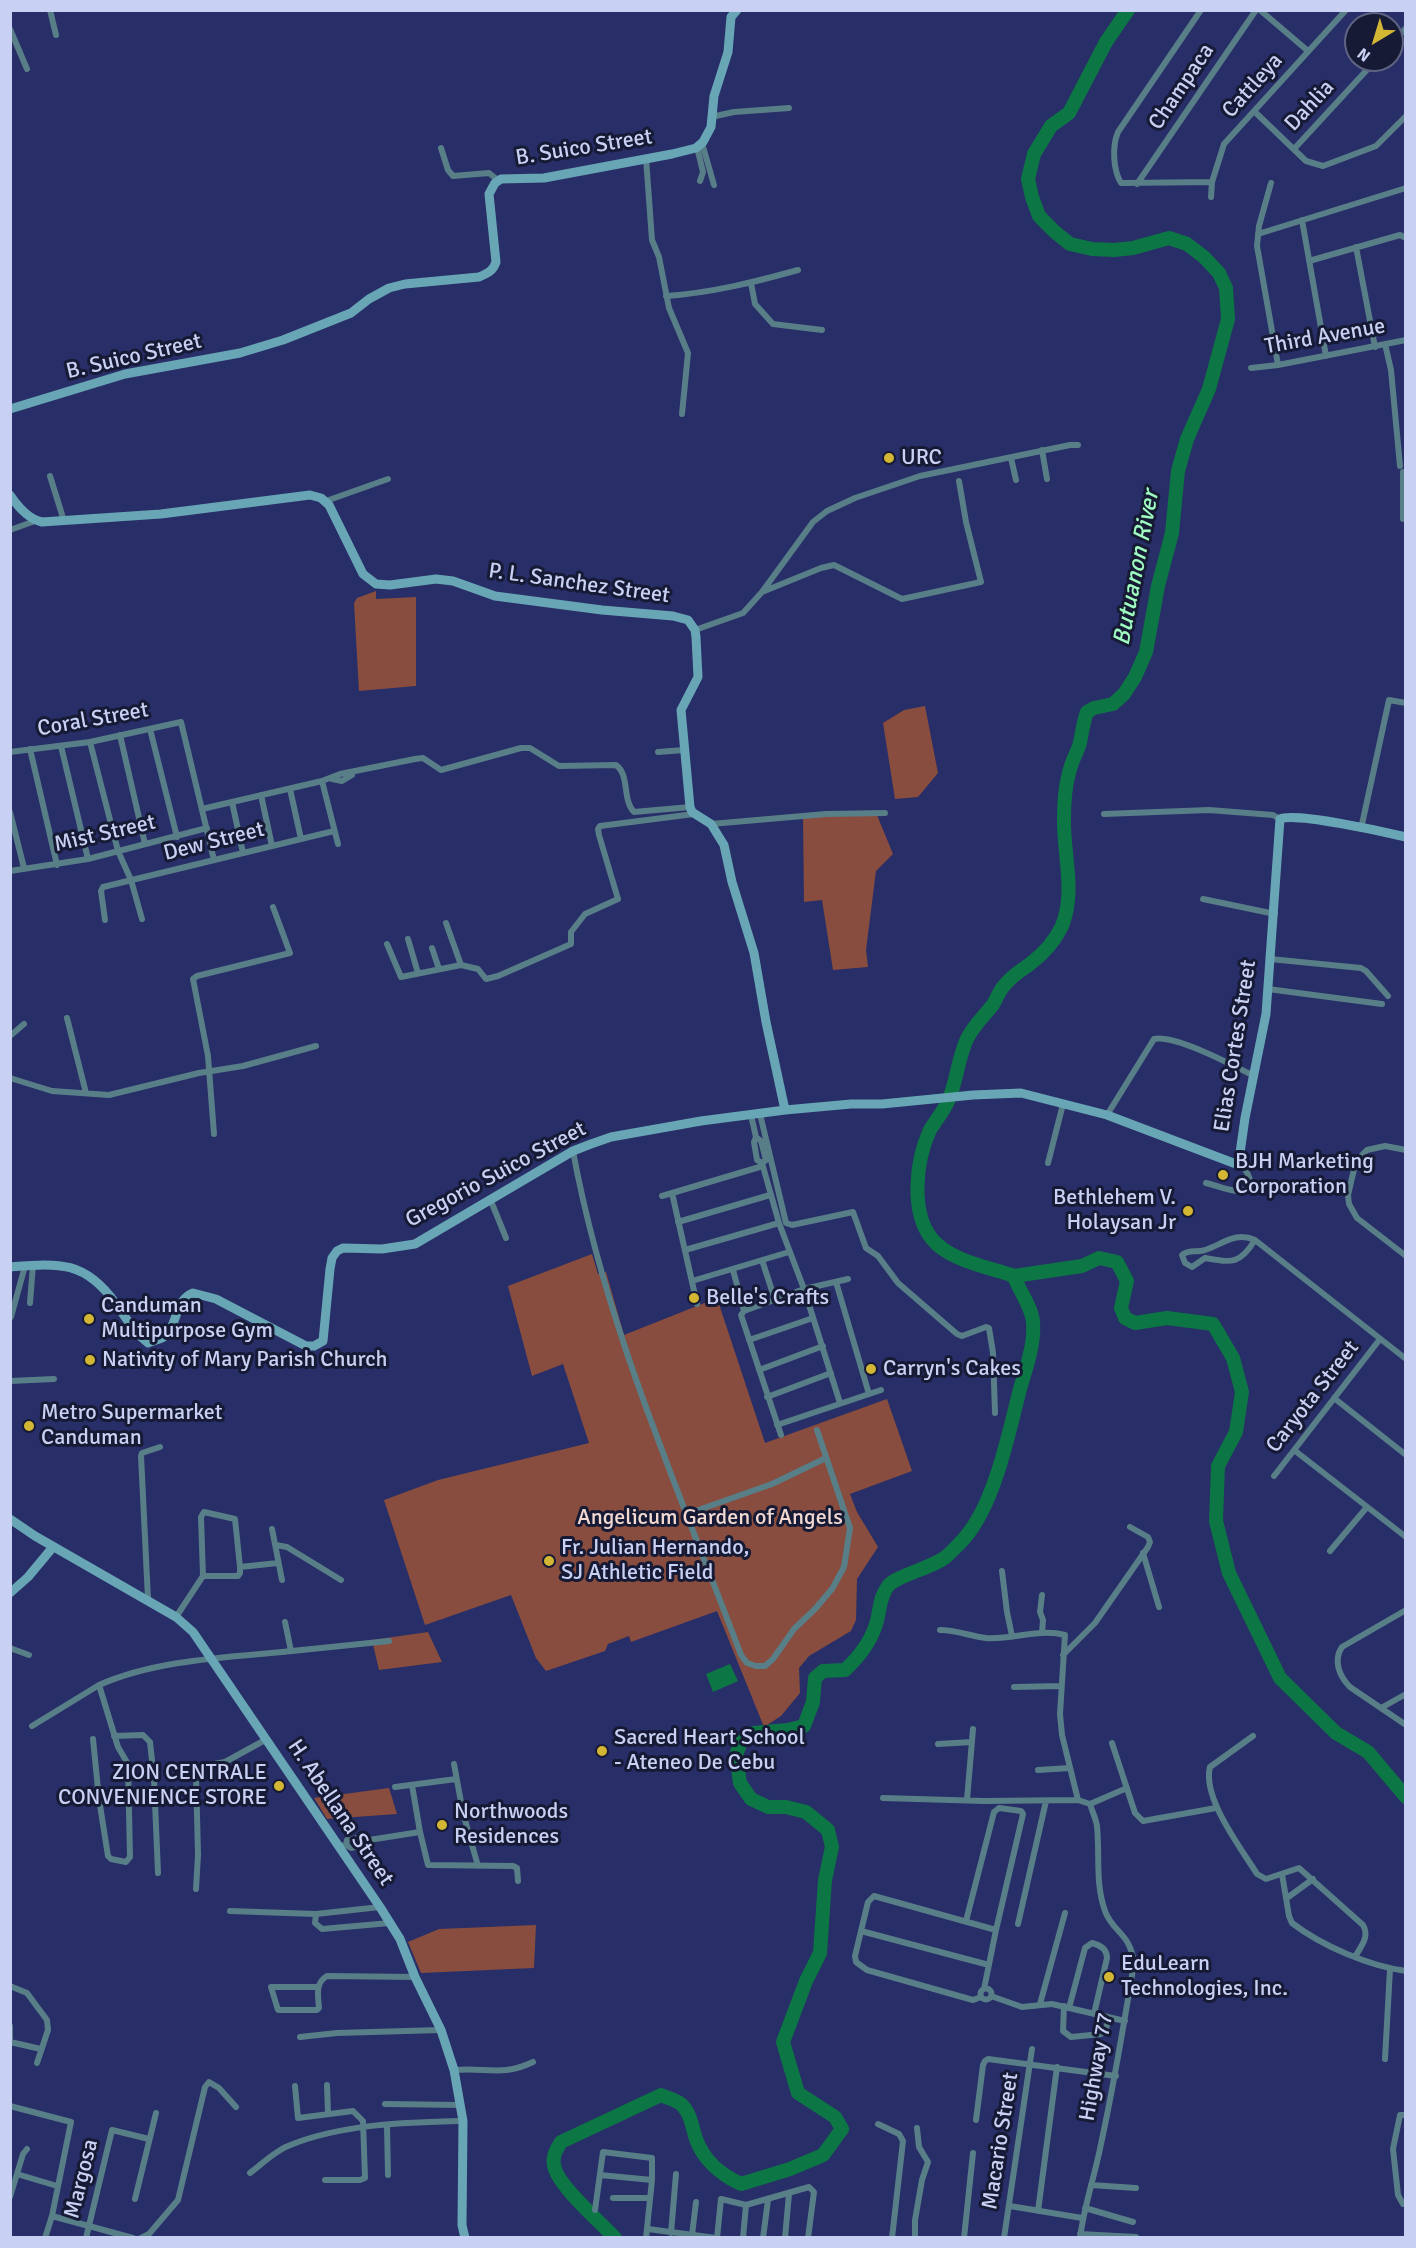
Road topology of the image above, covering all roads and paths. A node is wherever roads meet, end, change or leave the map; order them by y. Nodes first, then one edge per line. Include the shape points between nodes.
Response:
1 (50, 10) edge
2 (737, 10) edge
3 (1201, 10) edge
4 (1258, 10) edge
5 (1346, 10) edge
6 (10, 29) edge
7 (56, 35) dead end
8 (1308, 51) junction
9 (27, 69) dead end
10 (1365, 72) edge
11 (789, 108) dead end
12 (1255, 112) junction
13 (1406, 116) edge
14 (711, 117) junction
15 (700, 145) junction
16 (441, 148) dead end
17 (1294, 149) junction
18 (646, 158) junction
19 (499, 181) junction
20 (700, 181) dead end
21 (1212, 182) junction
22 (1271, 183) dead end
23 (1137, 184) junction
24 (714, 185) dead end
25 (1406, 188) edge
26 (1211, 197) dead end
27 (1302, 220) junction
28 (1258, 234) junction
29 (1406, 238) edge
30 (1356, 247) junction
31 (1309, 261) junction
32 (798, 270) dead end
33 (751, 283) junction
34 (666, 296) junction
35 (822, 330) dead end
36 (1406, 340) edge
37 (1384, 344) junction
38 (1375, 347) junction
39 (1326, 356) junction
40 (1278, 365) junction
41 (1251, 368) dead end
42 (10, 409) edge
43 (682, 414) dead end
44 (1078, 445) dead end
45 (1042, 450) junction
46 (1011, 458) junction
47 (50, 476) dead end
48 (388, 479) dead end
49 (1047, 479) dead end
50 (1016, 480) dead end
51 (960, 481) dead end
52 (1404, 486) edge
53 (10, 495) edge
54 (326, 501) junction
55 (1403, 519) dead end
56 (35, 521) junction
57 (64, 521) junction
58 (10, 530) edge
59 (762, 592) junction
60 (695, 630) junction
61 (1406, 703) edge
62 (150, 729) junction
63 (120, 735) junction
64 (90, 742) junction
65 (61, 746) junction
66 (30, 750) junction
67 (684, 750) junction
68 (10, 752) edge
69 (658, 752) dead end
70 (322, 781) junction
71 (290, 789) junction
72 (261, 795) junction
73 (232, 802) junction
74 (202, 809) junction
75 (692, 810) junction
76 (10, 812) edge
77 (885, 813) dead end
78 (1104, 814) dead end
79 (1280, 819) junction
80 (711, 824) junction
81 (207, 828) junction
82 (1361, 829) junction
83 (334, 831) junction
84 (177, 837) junction
85 (1406, 837) edge
86 (301, 839) junction
87 (145, 843) junction
88 (338, 844) dead end
89 (272, 846) junction
90 (118, 851) junction
91 (243, 853) junction
92 (88, 859) junction
93 (214, 860) junction
94 (57, 865) junction
95 (24, 868) junction
96 (10, 871) edge
97 (131, 880) junction
98 (1203, 899) dead end
99 (273, 907) dead end
100 (1275, 914) junction
101 (142, 919) dead end
102 (105, 920) dead end
103 (446, 923) dead end
104 (408, 939) dead end
105 (387, 944) dead end
106 (432, 948) dead end
107 (1270, 959) junction
108 (461, 965) junction
109 (439, 969) junction
110 (418, 973) junction
111 (1268, 989) junction
112 (1388, 996) dead end
113 (1382, 1004) dead end
114 (67, 1018) dead end
115 (24, 1024) dead end
116 (10, 1036) edge
117 (316, 1046) dead end
118 (210, 1072) junction
119 (1254, 1076) junction
120 (10, 1078) edge
121 (86, 1093) junction
122 (933, 1099) joint
123 (1062, 1104) junction
124 (785, 1110) junction
125 (756, 1114) junction
126 (1107, 1115) junction
127 (214, 1134) dead end
128 (1406, 1150) edge
129 (573, 1151) junction
130 (1238, 1162) junction
131 (1048, 1163) dead end
132 (763, 1165) junction
133 (1206, 1183) dead end
134 (672, 1193) junction
135 (770, 1195) junction
136 (662, 1196) dead end
137 (491, 1201) junction
138 (678, 1222) junction
139 (779, 1223) junction
140 (506, 1238) dead end
141 (1256, 1240) junction
142 (684, 1250) junction
143 (789, 1252) junction
144 (1406, 1256) edge
145 (762, 1260) junction
146 (29, 1265) junction
147 (10, 1267) edge
148 (733, 1270) junction
149 (848, 1279) dead end
150 (692, 1281) junction
151 (836, 1282) junction
152 (804, 1289) junction
153 (775, 1300) junction
154 (30, 1303) dead end
155 (697, 1304) dead end
156 (744, 1311) junction
157 (11, 1317) edge
158 (813, 1318) junction
159 (1380, 1339) junction
160 (749, 1340) junction
161 (823, 1346) junction
162 (1406, 1359) edge
163 (759, 1370) junction
164 (831, 1373) junction
165 (54, 1379) dead end
166 (10, 1382) edge
167 (880, 1390) dead end
168 (869, 1394) junction
169 (767, 1397) junction
170 (1334, 1398) junction
171 (840, 1403) junction
172 (995, 1413) dead end
173 (777, 1425) junction
174 (817, 1430) dead end
175 (780, 1435) dead end
176 (160, 1447) dead end
177 (1294, 1450) junction
178 (1406, 1455) edge
179 (826, 1458) junction
180 (1274, 1476) dead end
181 (1367, 1507) junction
182 (687, 1514) junction
183 (10, 1519) edge
184 (1130, 1527) dead end
185 (272, 1528) dead end
186 (1406, 1537) edge
187 (276, 1545) junction
188 (53, 1547) junction
189 (1330, 1551) dead end
190 (1143, 1553) junction
191 (278, 1563) junction
192 (240, 1567) junction
193 (1002, 1571) dead end
194 (203, 1576) junction
195 (282, 1580) dead end
196 (341, 1580) dead end
197 (10, 1593) edge
198 (1042, 1595) dead end
199 (148, 1599) junction
200 (1159, 1607) dead end
201 (1406, 1610) edge
202 (177, 1617) junction
203 (285, 1623) dead end
204 (940, 1630) dead end
205 (1042, 1633) junction
206 (1012, 1636) junction
207 (389, 1641) dead end
208 (10, 1648) edge
209 (291, 1651) junction
210 (28, 1655) dead end
211 (1064, 1655) junction
212 (212, 1658) junction
213 (99, 1685) junction
214 (1060, 1686) junction
215 (1014, 1687) dead end
216 (1406, 1694) edge
217 (1381, 1708) junction
218 (1406, 1725) edge
219 (32, 1726) dead end
220 (973, 1729) dead end
221 (114, 1736) junction
222 (1253, 1736) dead end
223 (93, 1739) dead end
224 (267, 1740) junction
225 (972, 1742) junction
226 (1112, 1743) dead end
227 (938, 1744) dead end
228 (454, 1764) dead end
229 (1070, 1768) junction
230 (1038, 1770) dead end
231 (456, 1779) junction
232 (412, 1785) junction
233 (395, 1787) dead end
234 (1127, 1788) junction
235 (883, 1797) dead end
236 (967, 1800) junction
237 (1078, 1800) junction
238 (1046, 1801) junction
239 (1090, 1804) junction
240 (1216, 1808) junction
241 (420, 1832) junction
242 (342, 1846) junction
243 (478, 1866) junction
244 (158, 1873) dead end
245 (1282, 1874) junction
246 (1313, 1879) junction
247 (518, 1881) dead end
248 (196, 1889) dead end
249 (1287, 1898) junction
250 (380, 1907) junction
251 (230, 1911) dead end
252 (1065, 1913) dead end
253 (316, 1914) junction
254 (966, 1921) junction
255 (390, 1923) junction
256 (1018, 1923) dead end
257 (996, 1930) junction
258 (861, 1931) junction
259 (1355, 1957) junction
260 (989, 1965) junction
261 (1390, 1969) junction
262 (1406, 1971) edge
263 (415, 1977) junction
264 (10, 1986) edge
265 (318, 1987) junction
266 (984, 1989) junction
267 (991, 1996) junction
268 (981, 1997) junction
269 (1040, 2004) junction
270 (1066, 2007) junction
271 (1094, 2014) junction
272 (1108, 2018) junction
273 (1125, 2021) junction
274 (10, 2026) edge
275 (441, 2030) junction
276 (300, 2037) dead end
277 (10, 2041) edge
278 (41, 2049) junction
279 (1032, 2049) dead end
280 (1385, 2059) dead end
281 (533, 2062) dead end
282 (37, 2063) dead end
283 (1031, 2065) junction
284 (1057, 2067) junction
285 (454, 2070) junction
286 (1116, 2076) junction
287 (327, 2085) dead end
288 (295, 2086) dead end
289 (386, 2104) dead end
290 (460, 2104) junction
291 (10, 2106) edge
292 (236, 2107) dead end
293 (156, 2113) dead end
294 (328, 2113) junction
295 (1406, 2115) edge
296 (976, 2120) dead end
297 (464, 2121) junction
298 (878, 2124) dead end
299 (387, 2126) junction
300 (364, 2128) junction
301 (917, 2128) dead end
302 (149, 2139) junction
303 (27, 2150) dead end
304 (973, 2153) dead end
305 (250, 2173) dead end
306 (17, 2174) junction
307 (676, 2174) dead end
308 (388, 2175) dead end
309 (600, 2175) junction
310 (324, 2180) dead end
311 (652, 2180) junction
312 (1091, 2185) junction
313 (57, 2186) junction
314 (1136, 2188) dead end
315 (789, 2194) junction
316 (10, 2197) edge
317 (614, 2198) dead end
318 (651, 2198) junction
319 (135, 2199) dead end
320 (768, 2200) junction
321 (696, 2202) dead end
322 (1406, 2204) edge
323 (746, 2205) junction
324 (1010, 2206) junction
325 (1085, 2208) junction
326 (595, 2210) dead end
327 (1038, 2211) junction
328 (52, 2216) junction
329 (1082, 2218) junction
330 (1133, 2222) dead end
331 (89, 2225) junction
332 (648, 2229) junction
333 (673, 2235) edge
334 (692, 2235) junction
335 (1080, 2236) edge
336 (702, 2237) edge
337 (1136, 2237) edge
338 (45, 2238) edge
339 (86, 2238) edge
340 (133, 2238) edge
341 (141, 2238) edge
342 (465, 2238) edge
343 (646, 2238) edge
344 (716, 2238) edge
345 (743, 2238) edge
346 (763, 2238) edge
347 (785, 2238) edge
348 (808, 2238) edge
349 (891, 2238) edge
350 (915, 2238) edge
351 (964, 2238) edge
352 (1004, 2238) edge

1 - 7 street
2 - 14 street via 731,17 728,52
3 - 23 street via 1114,141 1117,176 1121,183
4 - 8 street
4 - 23 street, Champaca
5 - 8 street, Cattleya
6 - 9 street
8 - 12 street, Cattleya
10 - 17 street, Dahlia
11 - 14 street
12 - 17 street
12 - 21 street, Cattleya via 1224,144
13 - 17 street via 1376,146 1323,166 1306,161
14 - 15 street via 711,127
15 - 18 street, B. Suico Street
15 - 20 street
15 - 24 street
16 - 19 street via 453,176 489,173
18 - 19 street, B. Suico Street via 544,178
18 - 34 street via 652,240
19 - 42 street, B. Suico Street via 489,194 496,262 493,270 479,277 394,286 351,313 283,340 240,353 125,374
21 - 23 street
21 - 26 street, Cattleya
22 - 28 street
25 - 27 street
27 - 28 street
27 - 31 street
28 - 40 street
29 - 30 street via 1400,235
30 - 31 street
30 - 38 street
31 - 39 street
32 - 33 street
33 - 34 street
33 - 35 street via 755,304 773,324
34 - 43 street via 688,353
36 - 37 street, Third Avenue
37 - 38 street, Third Avenue
37 - 52 street via 1391,370
38 - 39 street, Third Avenue
39 - 40 street, Third Avenue
40 - 41 street, Third Avenue
44 - 45 street
45 - 46 street
45 - 49 street
46 - 50 street
46 - 59 street via 894,484 827,511 813,522
47 - 57 street
48 - 54 street
51 - 59 street via 981,582 902,598 834,565
52 - 55 street
53 - 56 street
54 - 57 street via 303,495 161,514
54 - 60 street, P. L. Sanchez Street via 363,574 376,584 453,581 495,596 684,618
56 - 57 street
56 - 58 street
59 - 60 street via 743,614
60 - 67 street, P. L. Sanchez Street via 698,677 681,710
61 - 82 street via 1389,700
62 - 63 street, Coral Street
62 - 74 street, Coral Street via 182,722
62 - 84 street
63 - 64 street, Coral Street
63 - 87 street
64 - 65 street, Coral Street
64 - 90 street
65 - 66 street, Coral Street
65 - 92 street
66 - 68 street, Coral Street
66 - 94 street
67 - 69 street
67 - 75 street, P. L. Sanchez Street
70 - 71 street
70 - 75 street via 342,781 355,773 423,758 441,770 530,748 559,766 620,767 629,807 634,812
70 - 83 street
71 - 72 street
71 - 86 street
72 - 73 street
72 - 89 street
73 - 74 street
73 - 91 street
74 - 81 street
75 - 80 street
75 - 108 street via 597,829 618,899 585,914 571,932 571,944 488,980 478,969
76 - 95 street
77 - 80 street
78 - 79 street via 1215,810 1273,815
79 - 82 street via 1308,819
79 - 100 street, Elias Cortes Street
80 - 124 street via 724,845 749,932
81 - 84 street, Mist Street
81 - 93 street
82 - 85 street
83 - 86 street, Dew Street
83 - 88 street
84 - 87 street, Mist Street
86 - 89 street, Dew Street
87 - 90 street, Mist Street
89 - 91 street, Dew Street
90 - 92 street, Mist Street
90 - 97 street
91 - 93 street, Dew Street
92 - 94 street, Mist Street
93 - 97 street, Dew Street
94 - 95 street, Mist Street
95 - 96 street, Mist Street
97 - 101 street
97 - 102 street, Dew Street via 103,887
98 - 100 street
99 - 118 street via 290,953 193,979
100 - 107 street, Elias Cortes Street
103 - 108 street
104 - 110 street
105 - 110 street via 401,977
106 - 109 street
107 - 111 street, Elias Cortes Street
107 - 112 street via 1361,968
108 - 109 street
109 - 110 street
111 - 113 street
111 - 119 street, Elias Cortes Street
114 - 121 street
115 - 116 street
117 - 118 street
118 - 121 street via 109,1095
118 - 127 street
119 - 126 street via 1190,1047 1168,1039 1154,1039
119 - 130 street, Elias Cortes Street
120 - 121 street via 52,1091
122 - 123 street, Elias Cortes Street via 1021,1093
122 - 124 street, Gregorio Suico Street
123 - 126 street, Elias Cortes Street
123 - 131 street
124 - 125 street, Gregorio Suico Street
125 - 129 street, Gregorio Suico Street via 611,1137
125 - 132 street via 756,1137 766,1160
125 - 172 street via 786,1222 792,1225 853,1212 864,1245 878,1256 898,1283 957,1334 989,1328
126 - 130 street, Elias Cortes Street via 1233,1164
128 - 144 street via 1384,1146 1367,1150 1356,1161 1348,1195 1357,1218
129 - 137 street, Gregorio Suico Street
129 - 182 street via 617,1328
130 - 133 street via 1247,1169 1251,1181 1245,1190
132 - 134 street
132 - 135 street
134 - 136 street
134 - 138 street
135 - 138 street
135 - 139 street
137 - 140 street
137 - 146 street, Gregorio Suico Street via 415,1244 337,1251 330,1269 323,1341 314,1346 306,1346 216,1299 193,1293 181,1301 168,1332 148,1343 100,1284 64,1265
138 - 142 street
139 - 142 street
139 - 143 street
141 - 141 street via 1247,1236 1222,1241 1204,1255 1238,1260
141 - 159 street
142 - 150 street
143 - 145 street
143 - 152 street
145 - 148 street
145 - 153 street
146 - 147 street, Gregorio Suico Street
146 - 154 street
146 - 157 street
148 - 150 street
148 - 156 street
149 - 151 street
150 - 155 street
151 - 152 street
151 - 168 street
152 - 153 street
152 - 158 street
153 - 156 street
156 - 160 street via 741,1316
158 - 160 street
158 - 161 street
159 - 162 street
159 - 170 street, Caryota Street
160 - 163 street
161 - 163 street
161 - 164 street
163 - 169 street
164 - 169 street
164 - 171 street
165 - 166 street
167 - 168 street
168 - 171 street
169 - 173 street
170 - 177 street, Caryota Street
170 - 178 street
171 - 173 street
173 - 175 street
174 - 179 street
176 - 199 street via 141,1456
177 - 180 street, Caryota Street
177 - 181 street
179 - 182 street via 772,1484
179 - 182 street via 850,1528 844,1568 832,1589 765,1666 747,1663 741,1655
181 - 186 street
181 - 189 street
183 - 188 street, H. Abellana Street
184 - 190 street via 1148,1537 1150,1542
185 - 187 street
187 - 191 street
187 - 196 street via 287,1547
188 - 197 street
188 - 199 street, H. Abellana Street
190 - 200 street
190 - 211 street via 1095,1623
191 - 192 street
191 - 195 street
192 - 194 street via 238,1576
192 - 194 street via 235,1519 204,1512
193 - 206 street
194 - 202 street
198 - 205 street
199 - 202 street, H. Abellana Street
201 - 217 street via 1342,1647 1337,1654 1344,1681
202 - 212 street, H. Abellana Street
203 - 209 street
204 - 206 street via 987,1638
205 - 206 street
205 - 211 street via 1065,1635
207 - 209 street
208 - 210 street
209 - 212 street
211 - 214 street
212 - 213 street via 161,1667
212 - 224 street, H. Abellana Street
213 - 219 street
213 - 221 street
214 - 215 street
214 - 229 street via 1062,1735
216 - 217 street
217 - 218 street
220 - 225 street
221 - 223 street via 128,1764 130,1857 126,1862 108,1856
221 - 244 street via 142,1735 150,1742
222 - 240 street via 1210,1767
224 - 242 street, H. Abellana Street
224 - 248 street via 225,1762 198,1767
225 - 227 street
225 - 236 street
226 - 234 street
228 - 231 street
229 - 230 street
229 - 237 street
231 - 232 street
231 - 243 street
232 - 233 street
232 - 241 street
234 - 239 street
234 - 240 street via 1135,1813 1143,1821
235 - 236 street
236 - 238 street
237 - 238 street
237 - 239 street
238 - 256 street
239 - 273 street, Highway 77 via 1097,1825 1098,1871 1105,1910 1127,1939 1134,1963
240 - 245 street via 1257,1874 1266,1879
241 - 242 street via 347,1840
241 - 243 street via 430,1866
242 - 250 street, H. Abellana Street
243 - 247 street via 514,1866
245 - 246 street via 1299,1868
245 - 249 street
246 - 249 street
246 - 259 street via 1363,1925 1366,1937
249 - 259 street via 1292,1923
250 - 253 street
250 - 255 street, H. Abellana Street
251 - 253 street
252 - 269 street
253 - 255 street via 315,1923 322,1929
254 - 257 street
254 - 257 street via 994,1812 999,1808 1022,1811
254 - 258 street via 874,1896 868,1902
255 - 263 street, H. Abellana Street
257 - 260 street
258 - 260 street
258 - 268 street via 855,1956 861,1967 973,2000
259 - 261 street
260 - 266 street
261 - 262 street
261 - 280 street
263 - 265 street via 327,1976
263 - 275 street, H. Abellana Street
264 - 278 street via 27,1993 47,2020 48,2030
265 - 265 street via 283,1987 271,1987 280,2011 318,2010
266 - 267 street
266 - 268 street
267 - 268 street via 985,2000
267 - 269 street via 1022,2007
269 - 270 street
270 - 271 street
270 - 271 street via 1085,1948 1097,1944 1107,1958
270 - 272 street via 1063,2031 1071,2037 1101,2034
271 - 272 street
272 - 273 street
273 - 286 street, Highway 77
274 - 277 street
275 - 276 street
275 - 285 street, H. Abellana Street
277 - 278 street
278 - 282 street
279 - 283 street, Macario Street
281 - 285 street via 495,2072
283 - 284 street
283 - 296 street via 985,2061
283 - 324 street, Macario Street
284 - 286 street
284 - 327 street
285 - 290 street, H. Abellana Street
286 - 312 street, Highway 77
287 - 294 street
288 - 294 street via 298,2118
289 - 290 street
290 - 297 street, H. Abellana Street
291 - 313 street via 71,2122
292 - 341 street via 214,2084 209,2082 205,2087 178,2200
293 - 302 street
294 - 300 street via 353,2111 361,2117
295 - 322 street via 1400,2115 1394,2149 1398,2195
297 - 299 street
297 - 342 street, H. Abellana Street
298 - 349 street via 899,2134 903,2141
299 - 300 street
299 - 308 street
300 - 305 street via 286,2147
300 - 310 street via 365,2178
301 - 350 street via 919,2146 928,2163 915,2220
302 - 319 street
302 - 331 street, Margosa via 112,2130
303 - 306 street
304 - 351 street
306 - 313 street
306 - 316 street
307 - 333 street
309 - 311 street
309 - 311 street via 605,2151 652,2158
309 - 326 street
311 - 318 street
312 - 314 street
312 - 325 street, Highway 77
313 - 328 street
315 - 320 street
315 - 347 street
315 - 348 street via 809,2187 813,2190
317 - 318 street
318 - 332 street
320 - 323 street
320 - 346 street
321 - 334 street
323 - 344 street via 721,2199
323 - 345 street
324 - 327 street
324 - 352 street, Macario Street
325 - 329 street, Highway 77
325 - 330 street
327 - 329 street
328 - 331 street
328 - 338 street
329 - 335 street, Highway 77
331 - 339 street, Margosa
331 - 340 street
332 - 333 street
332 - 343 street
333 - 334 street
334 - 336 street
335 - 337 street
336 - 344 street

